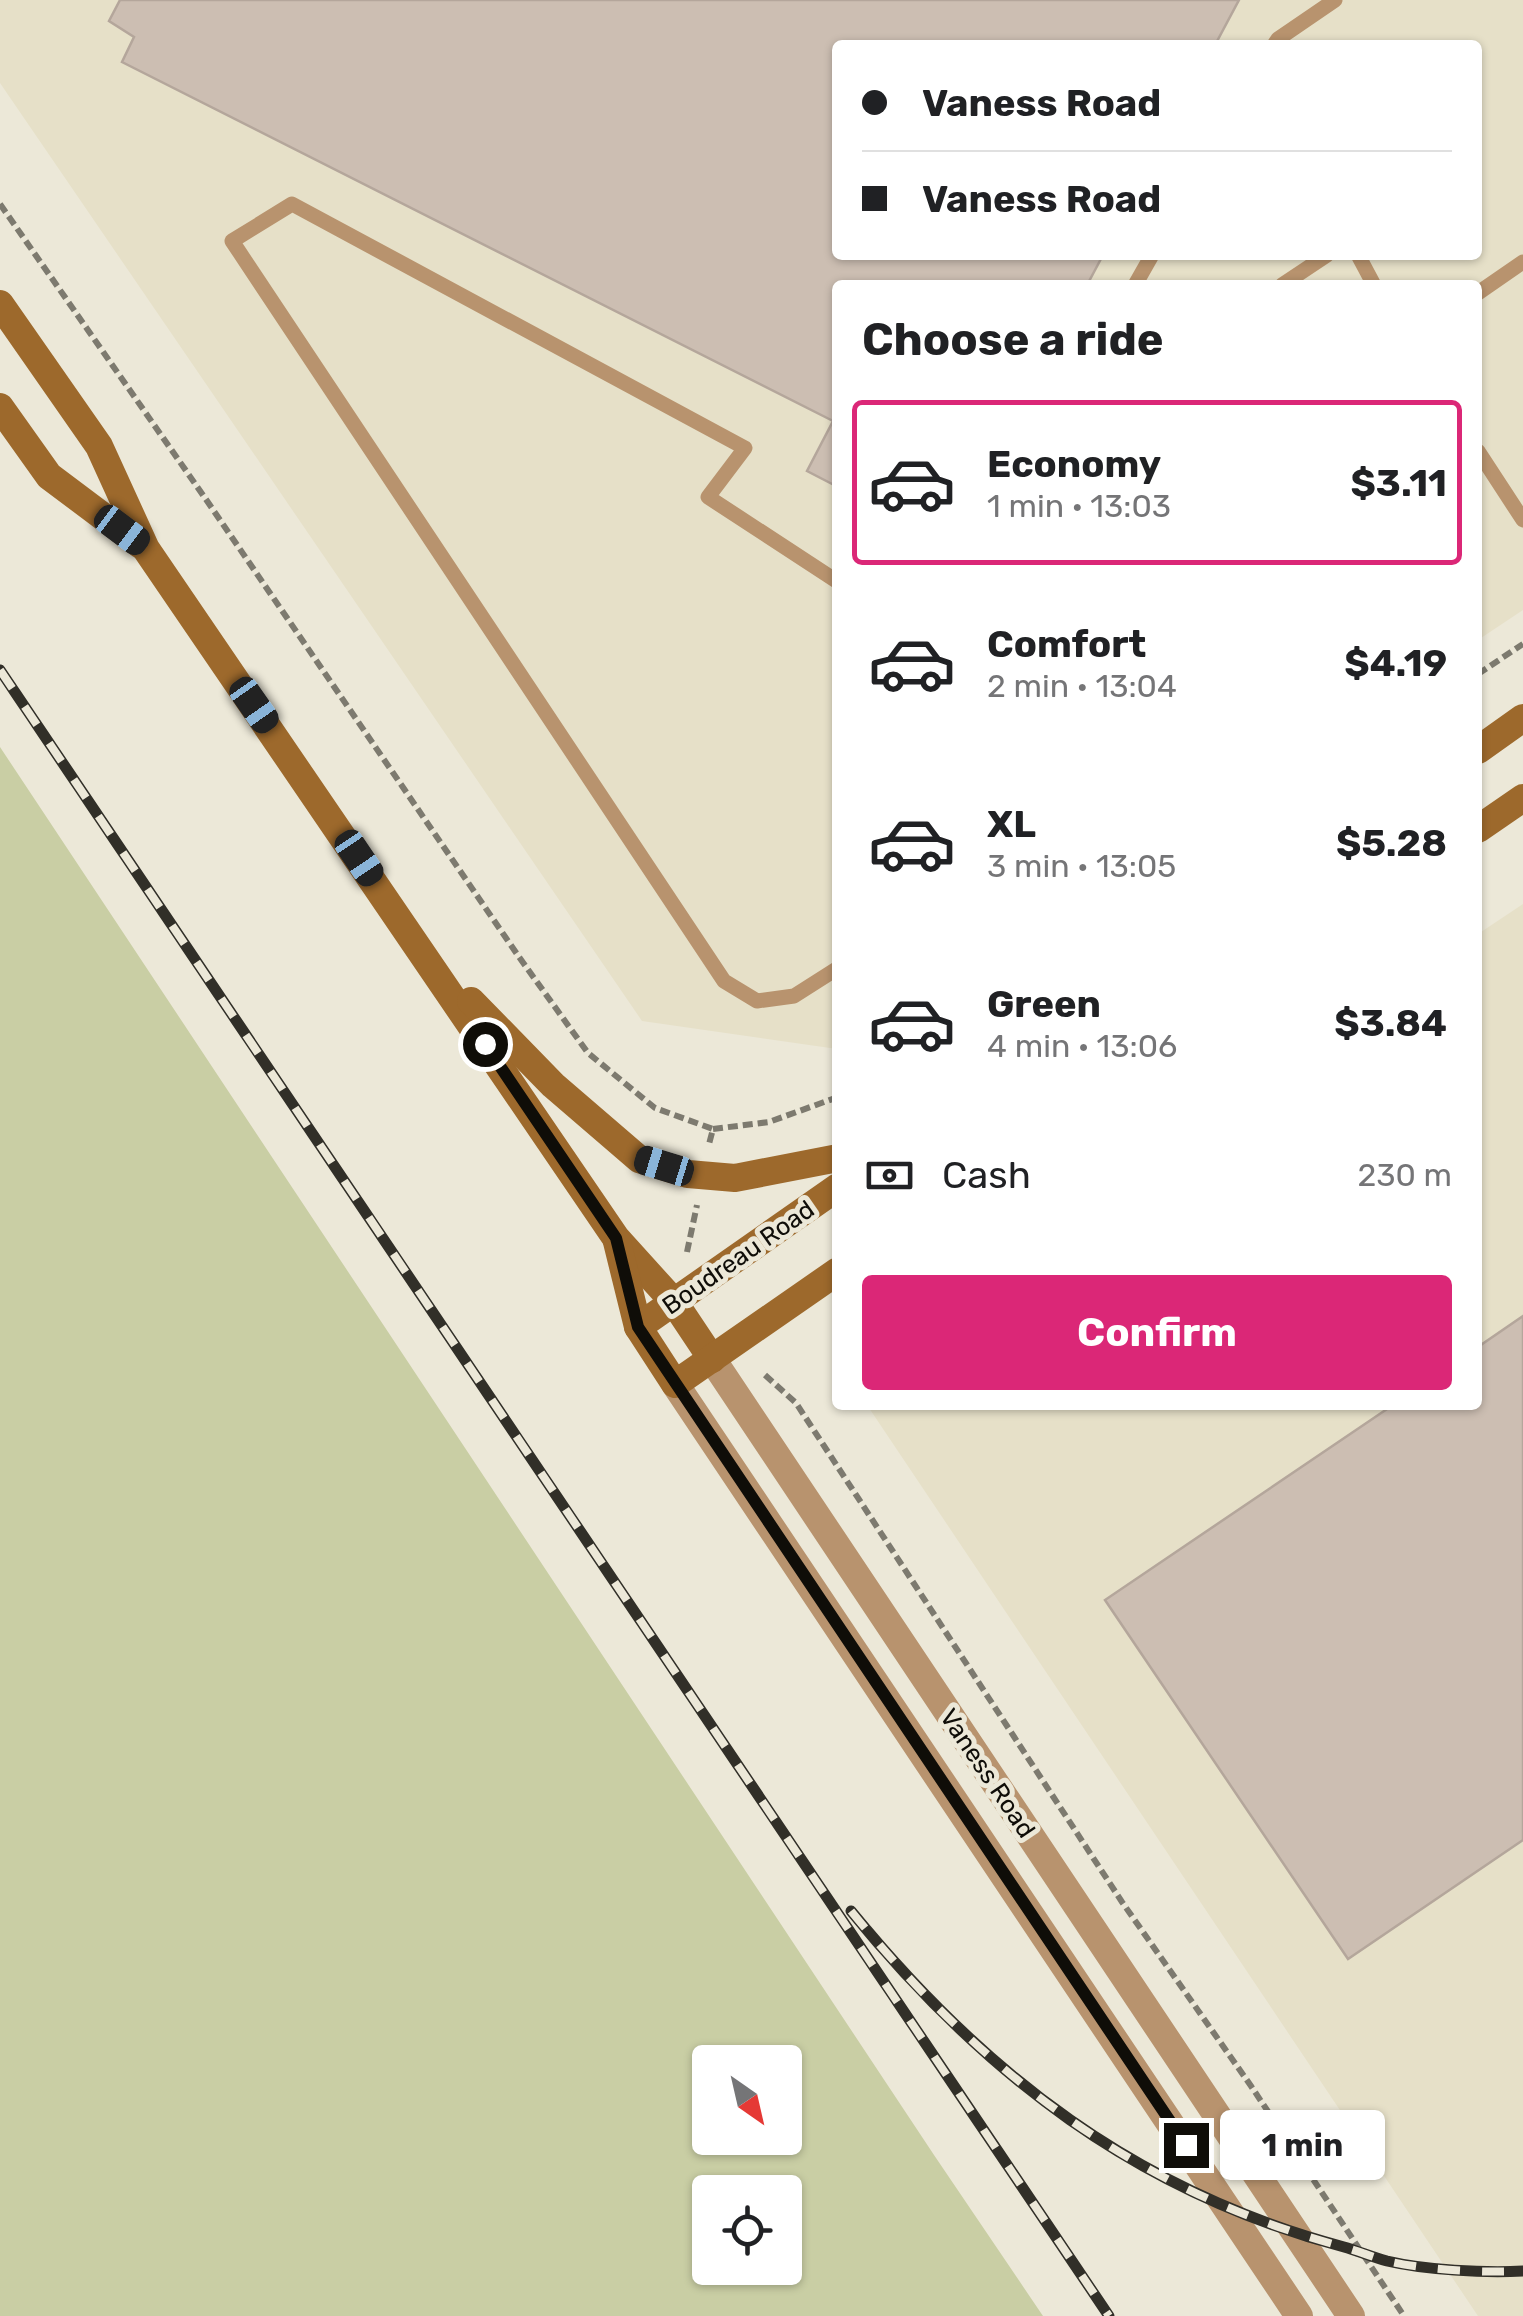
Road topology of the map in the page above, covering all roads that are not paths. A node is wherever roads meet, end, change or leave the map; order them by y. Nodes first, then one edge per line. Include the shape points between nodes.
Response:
1 (1335, 0) edge
2 (1281, 40) edge
3 (1320, 260) edge
4 (1523, 262) edge
5 (1290, 280) edge
6 (1482, 290) edge
7 (0, 304) edge
8 (0, 407) edge
9 (1482, 457) edge
10 (1523, 520) edge
11 (146, 549) junction
12 (832, 578) edge
13 (1523, 718) edge
14 (1482, 747) edge
15 (1523, 798) edge
16 (1482, 826) edge
17 (419, 948) junction
18 (832, 972) edge
19 (832, 1159) edge
20 (832, 1191) edge
21 (616, 1238) junction
22 (832, 1275) edge
23 (674, 1302) junction
24 (638, 1327) junction
25 (712, 1359) junction
26 (675, 1384) junction
27 (1299, 2316) edge
28 (1351, 2316) edge

1 - 2 lane
3 - 5 lane
4 - 6 lane
7 - 11 main road, Vaness Road via 99,446
8 - 11 main road, Vaness Road via 49,476
9 - 10 lane
11 - 17 main road, Vaness Road
12 - 18 lane via 708,497 746,448 292,204 232,241 724,981 758,1001 794,996
13 - 14 main road
15 - 16 main road
17 - 19 main road via 552,1085 638,1158 688,1174 735,1178
17 - 21 main road, Vaness Road
20 - 23 main road, Boudreau Road
21 - 23 main road, Vaness Road
21 - 24 main road, Vaness Road
22 - 25 main road
23 - 24 main road, Boudreau Road
23 - 25 main road, Vaness Road
24 - 26 main road, Vaness Road
25 - 26 main road
25 - 28 street, Vaness Road
26 - 27 street, Vaness Road

